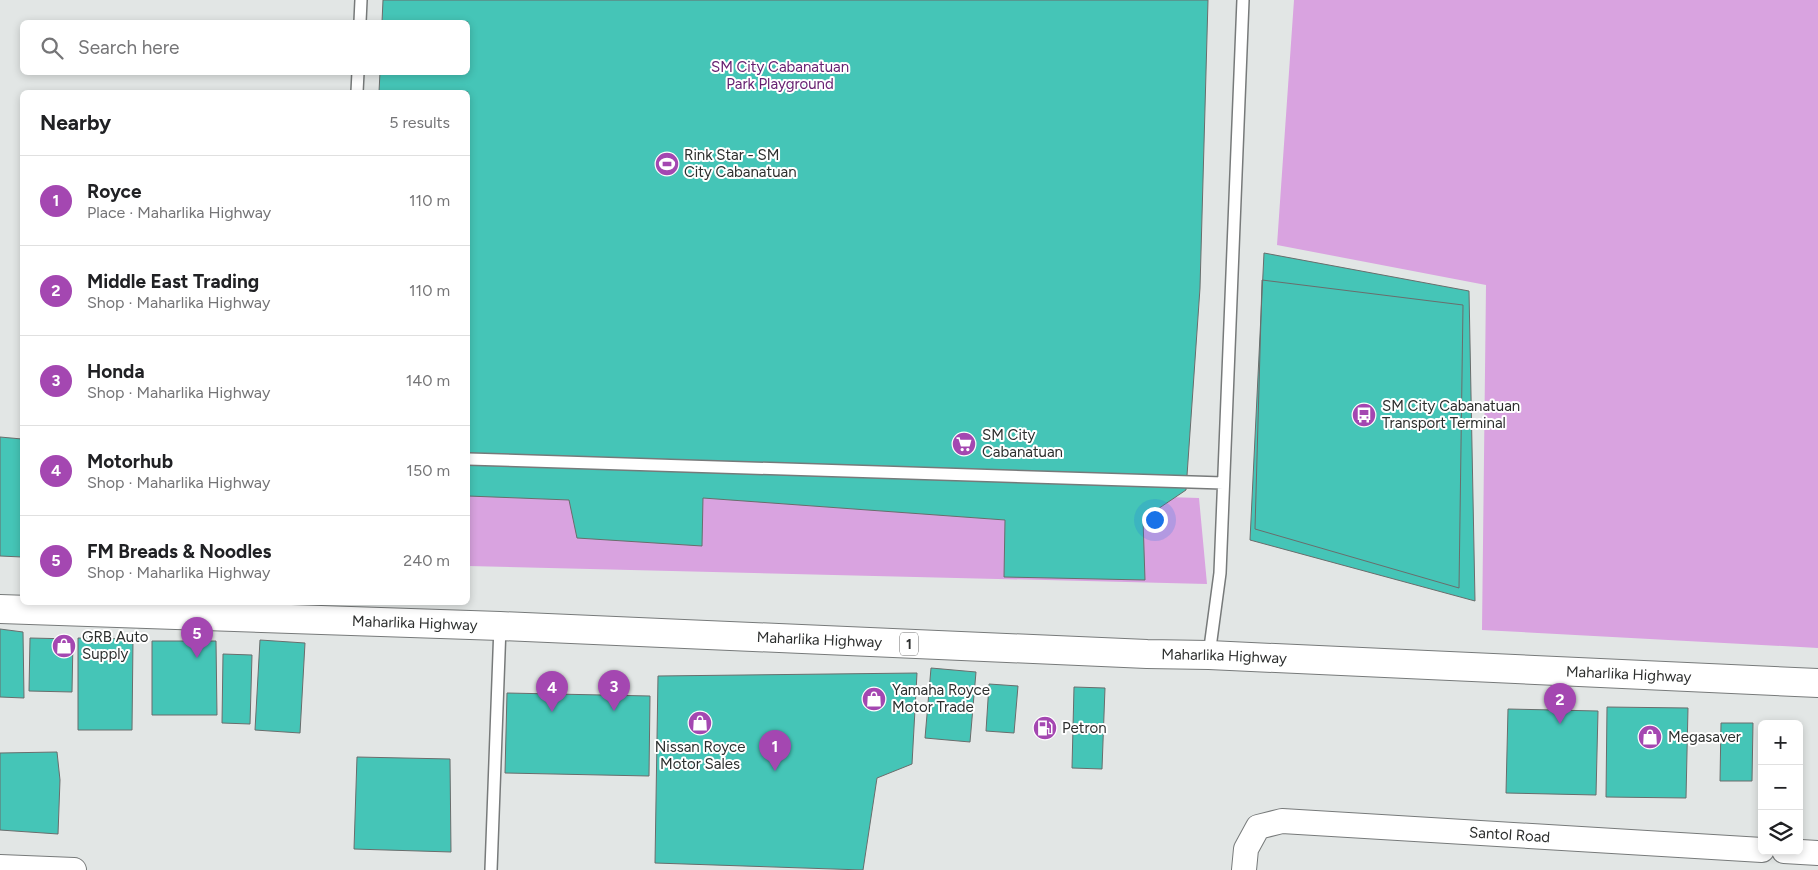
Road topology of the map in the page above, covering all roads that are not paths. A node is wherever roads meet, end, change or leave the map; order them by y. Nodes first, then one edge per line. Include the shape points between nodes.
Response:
1 (360, 0) edge
2 (1243, 0) edge
3 (360, 20) edge
4 (358, 75) edge
5 (357, 90) edge
6 (470, 459) edge
7 (1223, 484) junction
8 (0, 609) edge
9 (500, 626) junction
10 (1209, 655) junction
11 (1818, 683) edge
12 (1758, 850) edge
13 (1803, 852) edge
14 (1818, 853) edge
15 (0, 867) edge
16 (74, 870) edge
17 (491, 870) edge
18 (1244, 870) edge

1 - 3 lane
2 - 7 lane
4 - 5 lane
6 - 7 lane
7 - 10 lane via 1220,573
8 - 9 main road, Maharlika Highway / 1 via 353,617
9 - 10 main road, Maharlika Highway / 1
9 - 17 lane
10 - 11 main road, Maharlika Highway / 1
12 - 18 street, Santol Road via 1282,821 1258,827 1246,849
13 - 14 street
15 - 16 street

